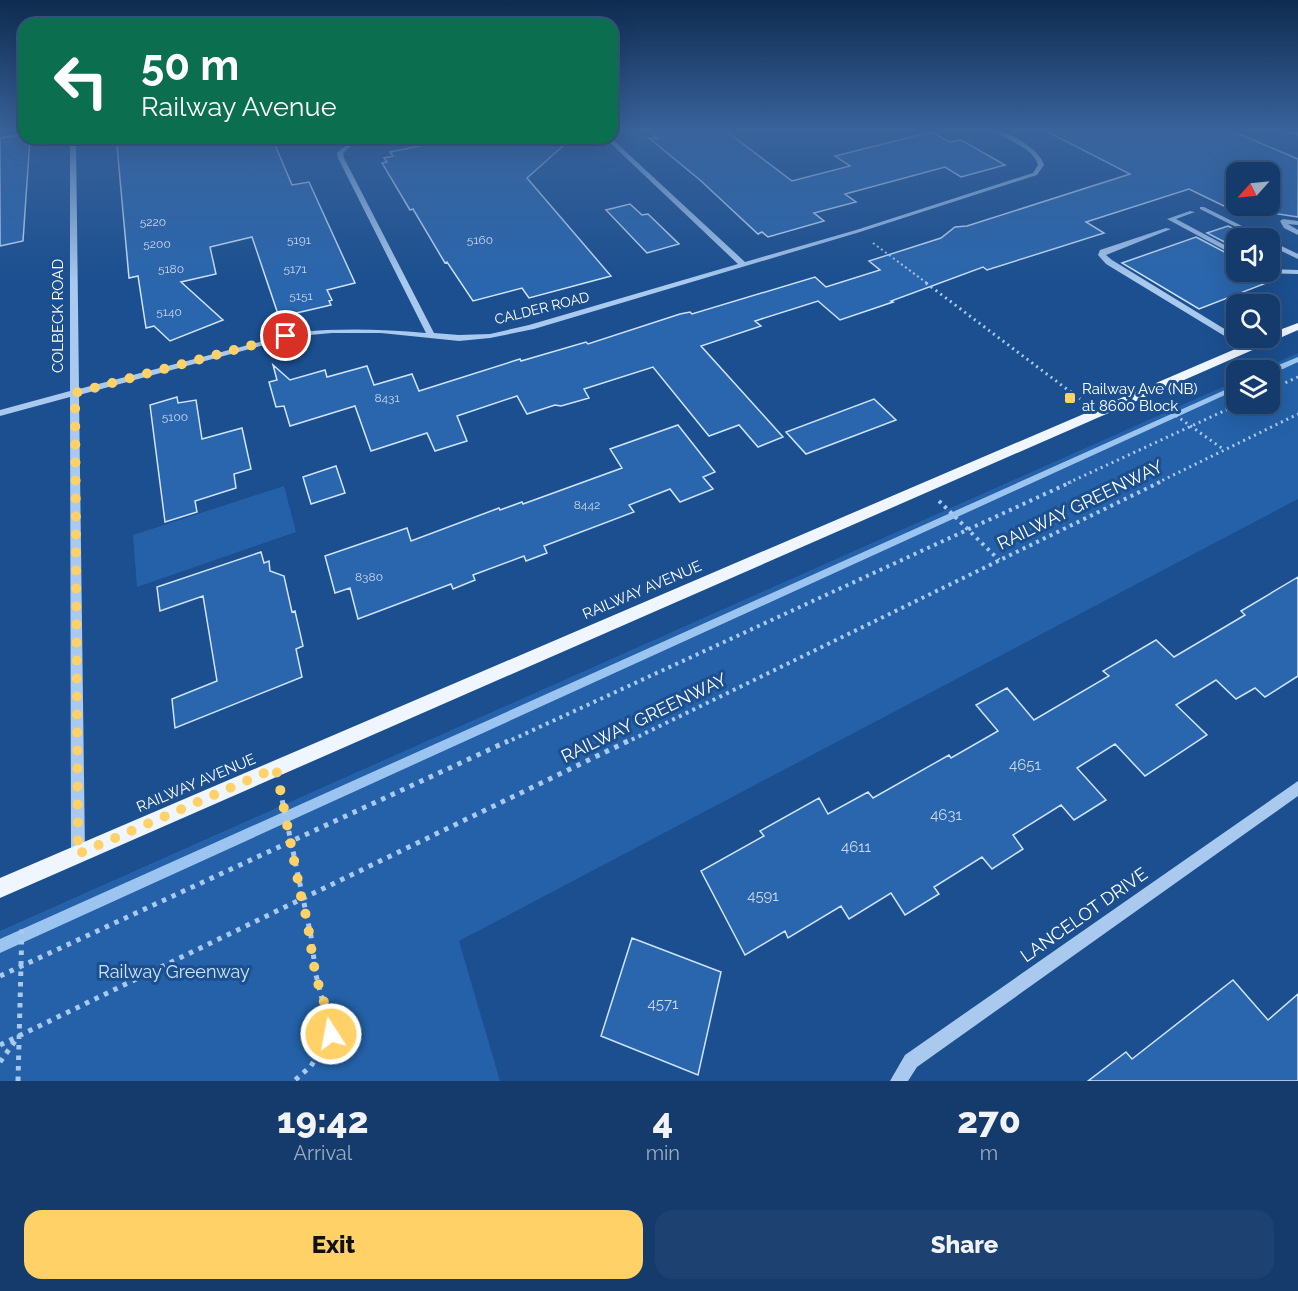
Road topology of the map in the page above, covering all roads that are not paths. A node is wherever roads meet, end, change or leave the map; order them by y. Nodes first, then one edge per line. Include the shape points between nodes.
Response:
1 (73, 181) edge
2 (353, 181) edge
3 (655, 181) edge
4 (1017, 181) edge
5 (1202, 208) dead end
6 (1192, 212) dead end
7 (1298, 223) edge
8 (1242, 228) edge
9 (1168, 229) dead end
10 (1298, 233) edge
11 (1280, 247) edge
12 (1226, 249) edge
13 (1298, 256) edge
14 (744, 265) junction
15 (1280, 271) edge
16 (1298, 272) edge
17 (1298, 326) edge
18 (1226, 333) edge
19 (1280, 334) edge
20 (431, 335) junction
21 (1247, 348) edge
22 (75, 393) junction
23 (0, 413) edge
24 (1298, 788) edge
25 (78, 854) junction
26 (0, 888) edge
27 (898, 1081) edge

1 - 22 street, COLBECK ROAD
2 - 20 street
3 - 14 street
4 - 14 street, CALDER ROAD
5 - 8 street
6 - 12 street via 1170,219
7 - 10 street via 1283,221
9 - 18 street via 1102,255
11 - 13 street
14 - 20 street, CALDER ROAD via 521,330 468,338
15 - 16 street
17 - 19 main road, RAILWAY AVENUE
20 - 22 street, CALDER ROAD via 353,331 298,334
21 - 25 main road, RAILWAY AVENUE
22 - 23 street, CALDER ROAD
22 - 25 street, COLBECK ROAD
24 - 27 street, LANCELOT DRIVE via 911,1061
25 - 26 main road, RAILWAY AVENUE

